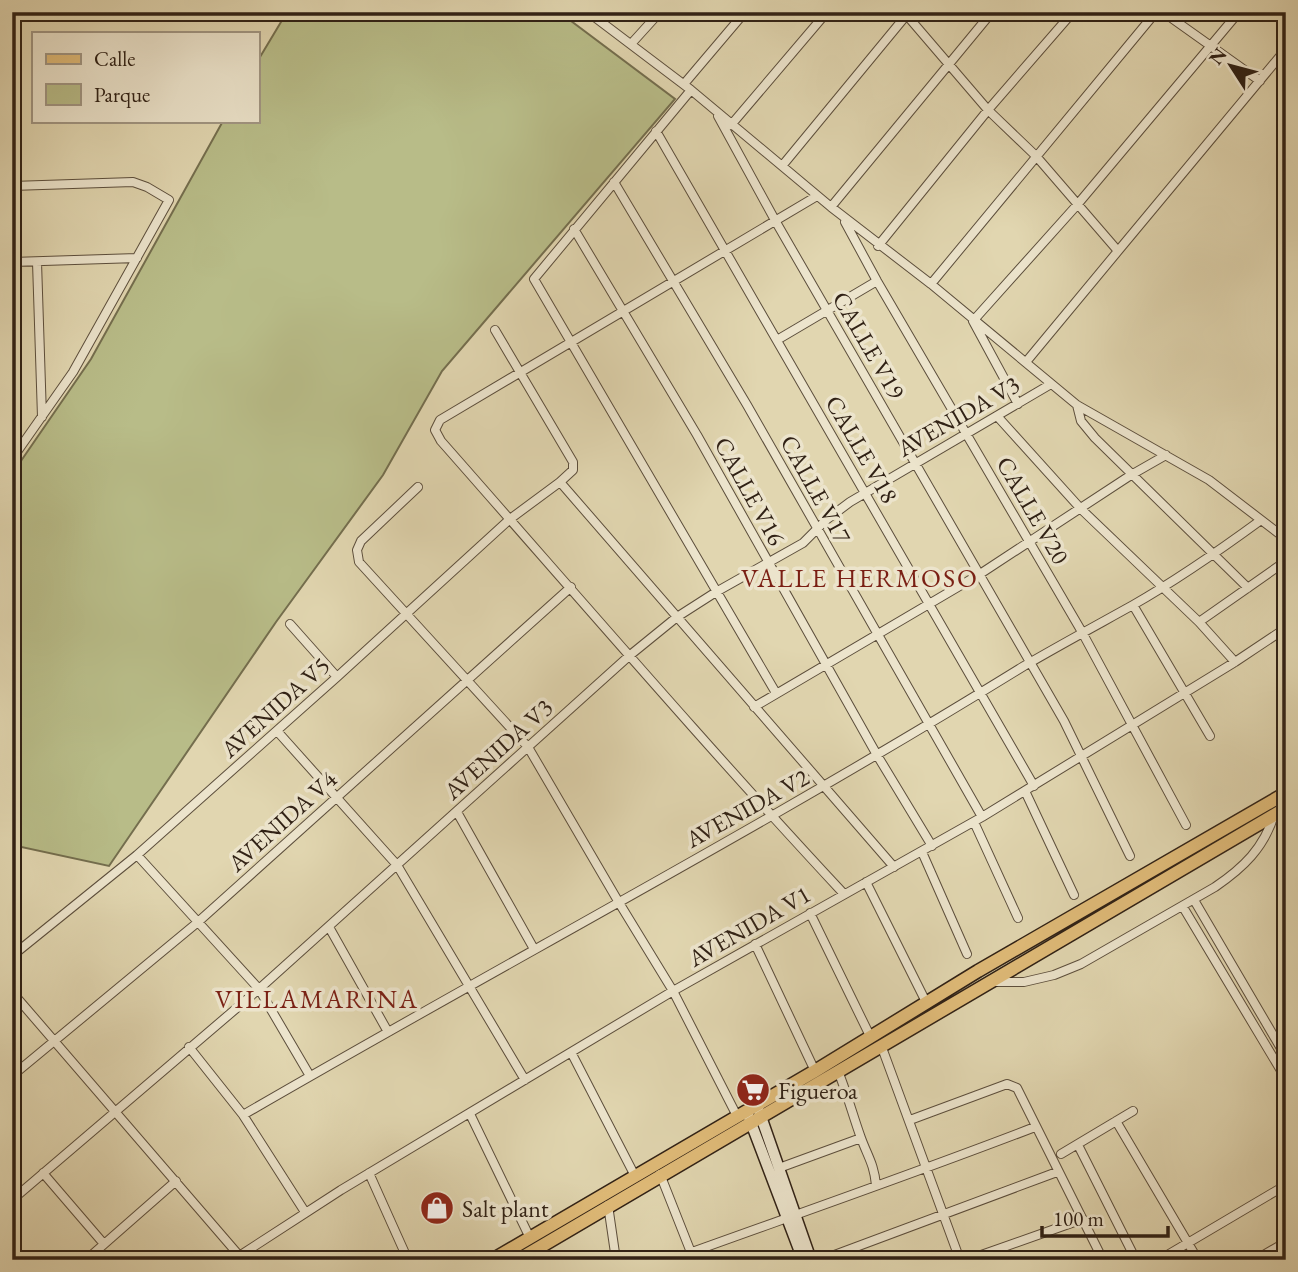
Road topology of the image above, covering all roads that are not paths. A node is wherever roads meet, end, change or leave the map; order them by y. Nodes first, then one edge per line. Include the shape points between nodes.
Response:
1 (588, 12) edge
2 (660, 12) edge
3 (745, 12) edge
4 (827, 12) edge
5 (992, 12) edge
6 (1073, 12) edge
7 (1156, 12) edge
8 (1163, 12) edge
9 (1239, 12) edge
10 (906, 13) edge
11 (631, 44) junction
12 (1209, 46) junction
13 (1286, 49) edge
14 (949, 65) junction
15 (1260, 82) junction
16 (687, 87) junction
17 (988, 110) junction
18 (715, 111) junction
19 (731, 125) junction
20 (656, 131) junction
21 (1036, 156) junction
22 (782, 166) junction
23 (614, 182) junction
24 (12, 186) edge
25 (817, 196) junction
26 (1077, 205) junction
27 (831, 207) junction
28 (843, 216) junction
29 (776, 222) junction
30 (574, 229) junction
31 (878, 246) junction
32 (725, 251) junction
33 (1118, 251) junction
34 (137, 258) junction
35 (12, 262) edge
36 (37, 262) junction
37 (877, 281) junction
38 (674, 282) junction
39 (931, 284) junction
40 (827, 311) junction
41 (622, 312) junction
42 (973, 321) junction
43 (495, 330) dead end
44 (777, 340) junction
45 (572, 342) junction
46 (1026, 362) junction
47 (520, 373) junction
48 (1051, 384) junction
49 (1018, 404) junction
50 (1077, 405) junction
51 (998, 416) junction
52 (42, 417) junction
53 (967, 434) junction
54 (1166, 455) junction
55 (12, 459) edge
56 (915, 463) junction
57 (1131, 475) junction
58 (560, 482) junction
59 (418, 487) dead end
60 (864, 493) junction
61 (1081, 509) junction
62 (510, 519) junction
63 (1261, 520) junction
64 (817, 529) junction
65 (1286, 539) edge
66 (1030, 543) junction
67 (1214, 554) junction
68 (1286, 561) edge
69 (768, 563) junction
70 (980, 574) junction
71 (570, 587) junction
72 (1161, 587) junction
73 (1248, 588) junction
74 (716, 592) junction
75 (929, 603) junction
76 (1133, 605) junction
77 (406, 614) junction
78 (677, 617) junction
79 (1199, 622) junction
80 (290, 624) dead end
81 (1286, 628) edge
82 (1082, 632) junction
83 (877, 634) junction
84 (629, 656) junction
85 (1235, 662) junction
86 (1031, 663) junction
87 (826, 664) junction
88 (337, 677) junction
89 (467, 681) junction
90 (1185, 692) junction
91 (776, 694) junction
92 (980, 694) junction
93 (754, 707) junction
94 (1133, 723) junction
95 (929, 725) junction
96 (276, 731) junction
97 (1210, 736) dead end
98 (528, 747) junction
99 (877, 755) junction
100 (1082, 756) junction
101 (824, 786) junction
102 (1034, 786) junction
103 (1025, 792) junction
104 (1286, 793) edge
105 (336, 799) junction
106 (1280, 811) edge
107 (457, 812) junction
108 (771, 817) junction
109 (978, 820) junction
110 (1186, 825) dead end
111 (932, 846) junction
112 (922, 852) junction
113 (137, 855) junction
114 (1130, 856) dead end
115 (397, 865) junction
116 (894, 867) junction
117 (866, 882) junction
118 (844, 894) junction
119 (1074, 895) dead end
120 (1194, 900) junction
121 (618, 901) junction
122 (1183, 907) junction
123 (810, 913) junction
124 (1018, 918) dead end
125 (198, 922) junction
126 (329, 927) junction
127 (755, 944) junction
128 (534, 949) junction
129 (967, 954) dead end
130 (12, 956) edge
131 (988, 982) junction
132 (468, 988) junction
133 (259, 989) junction
134 (674, 991) junction
135 (12, 992) edge
136 (927, 1004) junction
137 (388, 1032) junction
138 (54, 1041) junction
139 (876, 1041) junction
140 (189, 1047) junction
141 (572, 1054) junction
142 (1286, 1057) edge
143 (815, 1071) junction
144 (838, 1071) junction
145 (12, 1076) edge
146 (310, 1076) junction
147 (1286, 1079) edge
148 (524, 1080) junction
149 (114, 1111) junction
150 (1133, 1111) dead end
151 (470, 1114) junction
152 (750, 1114) junction
153 (243, 1115) junction
154 (910, 1120) junction
155 (1116, 1121) junction
156 (1035, 1127) junction
157 (861, 1138) junction
158 (1078, 1144) junction
159 (1061, 1154) dead end
160 (779, 1168) junction
161 (928, 1169) junction
162 (1057, 1172) junction
163 (43, 1173) junction
164 (369, 1173) junction
165 (660, 1174) junction
166 (635, 1176) junction
167 (176, 1181) junction
168 (876, 1185) junction
169 (1286, 1185) edge
170 (12, 1200) edge
171 (608, 1205) junction
172 (305, 1212) junction
173 (944, 1215) junction
174 (792, 1217) junction
175 (1083, 1219) junction
176 (1286, 1242) edge
177 (1188, 1243) junction
178 (104, 1244) junction
179 (534, 1249) edge
180 (693, 1256) edge
181 (238, 1258) edge
182 (86, 1260) edge
183 (408, 1260) edge
184 (492, 1260) edge
185 (518, 1260) edge
186 (616, 1260) edge
187 (803, 1260) edge
188 (811, 1260) edge
189 (821, 1260) edge
190 (960, 1260) edge
191 (967, 1260) edge
192 (1102, 1260) edge
193 (1136, 1260) edge
194 (1158, 1260) edge
195 (1198, 1260) edge
196 (1255, 1260) edge

1 - 11 street
2 - 11 street
3 - 16 street
4 - 19 street
5 - 14 street
6 - 17 street
7 - 21 street
8 - 12 street
9 - 12 street
10 - 14 street
10 - 22 street
11 - 16 street
12 - 15 street
12 - 26 street
13 - 15 street
14 - 17 street
14 - 27 street
15 - 33 street
16 - 18 street
16 - 20 street
17 - 21 street
17 - 31 street
18 - 19 street
18 - 29 street, CALLE V19
19 - 22 street
20 - 23 street
20 - 32 street, CALLE V18
21 - 26 street
21 - 39 street
22 - 25 street
23 - 30 street
23 - 38 street, CALLE V17
24 - 34 street via 133,182 169,200
25 - 27 street
25 - 29 street
26 - 33 street
26 - 42 street
27 - 28 street
28 - 31 street
28 - 37 street, CALLE V20
29 - 32 street
29 - 40 street, CALLE V19
30 - 41 street, CALLE V16
30 - 45 street via 534,279
31 - 39 street
32 - 38 street
32 - 44 street, CALLE V18
33 - 46 street
34 - 36 street
34 - 52 street via 73,372
35 - 36 street
36 - 52 street
37 - 40 street
37 - 53 street, CALLE V20
38 - 41 street
38 - 64 street, CALLE V17
39 - 42 street
40 - 44 street
40 - 56 street, CALLE V19
41 - 45 street
41 - 69 street, CALLE V16
42 - 46 street
42 - 49 street
43 - 47 street
44 - 60 street, CALLE V18
45 - 47 street
45 - 74 street
46 - 48 street
47 - 58 street via 573,462 573,470
47 - 62 street via 440,420 435,430
48 - 49 street, AVENIDA V3
48 - 50 street
49 - 51 street, AVENIDA V3
50 - 54 street
50 - 57 street via 1081,421
51 - 53 street, AVENIDA V3
51 - 61 street
52 - 55 street
53 - 56 street, AVENIDA V3
53 - 66 street, CALLE V20
54 - 57 street
54 - 63 street via 1209,480
56 - 60 street, AVENIDA V3
56 - 70 street, CALLE V19
57 - 61 street
57 - 67 street
58 - 62 street, AVENIDA V5
58 - 78 street
59 - 77 street via 357,550 359,562
60 - 64 street, AVENIDA V3
60 - 75 street, CALLE V18
61 - 66 street
61 - 72 street
62 - 71 street
62 - 77 street, AVENIDA V5
63 - 65 street
63 - 67 street, AVENIDA V2
64 - 69 street, AVENIDA V3 via 803,544
64 - 83 street, CALLE V17
66 - 70 street
66 - 82 street, CALLE V20
67 - 72 street, AVENIDA V2
67 - 73 street
68 - 73 street
69 - 74 street, AVENIDA V3
69 - 87 street, CALLE V16
70 - 75 street
70 - 86 street, CALLE V19
71 - 84 street
71 - 89 street, AVENIDA V4
72 - 76 street, AVENIDA V2
72 - 79 street
73 - 79 street
74 - 78 street, AVENIDA V3
74 - 91 street
75 - 83 street
75 - 92 street, CALLE V18
76 - 82 street, AVENIDA V2
76 - 90 street
77 - 88 street, AVENIDA V5
77 - 89 street
78 - 84 street, AVENIDA V3
78 - 93 street
79 - 85 street
80 - 88 street
81 - 85 street, AVENIDA V1
82 - 86 street, AVENIDA V2
82 - 94 street, CALLE V20
83 - 87 street
83 - 95 street, CALLE V17
84 - 98 street, AVENIDA V3
84 - 108 street
85 - 90 street, AVENIDA V1
86 - 92 street, AVENIDA V2
86 - 100 street, CALLE V19
87 - 91 street
87 - 99 street, CALLE V16
88 - 96 street, AVENIDA V5
89 - 98 street
89 - 105 street, AVENIDA V4
90 - 94 street, AVENIDA V1
90 - 97 street
91 - 93 street
92 - 95 street, AVENIDA V2
92 - 102 street, CALLE V18
93 - 101 street
94 - 100 street, AVENIDA V1
94 - 110 street, CALLE V20
95 - 99 street, AVENIDA V2
95 - 109 street, CALLE V17
96 - 105 street
96 - 113 street, AVENIDA V5
98 - 107 street, AVENIDA V3
98 - 121 street
99 - 101 street, AVENIDA V2
99 - 111 street, CALLE V16
100 - 102 street, AVENIDA V1
100 - 114 street, CALLE V19
101 - 108 street, AVENIDA V2
101 - 116 street
102 - 103 street, AVENIDA V1
103 - 109 street, AVENIDA V1
103 - 119 street
104 - 136 main road
105 - 115 street
105 - 125 street, AVENIDA V4
106 - 120 street via 1260,848 1246,863
106 - 131 main road
107 - 115 street, AVENIDA V3
107 - 128 street
108 - 118 street
108 - 121 street, AVENIDA V2
109 - 111 street, AVENIDA V1
109 - 124 street, CALLE V17
111 - 112 street, AVENIDA V1
112 - 116 street, AVENIDA V1
112 - 129 street
113 - 125 street
113 - 130 street, AVENIDA V5
115 - 126 street, AVENIDA V3
115 - 132 street
116 - 117 street, AVENIDA V1
117 - 118 street, AVENIDA V1
117 - 136 street
118 - 123 street, AVENIDA V1
120 - 122 street
120 - 142 street
121 - 128 street, AVENIDA V2
121 - 134 street
122 - 131 street via 1054,975 1024,982
122 - 147 street
123 - 127 street, AVENIDA V1
123 - 139 street
125 - 133 street
125 - 138 street, AVENIDA V4
126 - 133 street, AVENIDA V3
126 - 137 street
127 - 134 street, AVENIDA V1
127 - 143 street
128 - 132 street, AVENIDA V2
131 - 139 main road
132 - 137 street, AVENIDA V2
132 - 148 street
133 - 140 street, AVENIDA V3
133 - 146 street
134 - 141 street, AVENIDA V1
134 - 152 street
135 - 138 street
136 - 139 main road
137 - 146 street, AVENIDA V2
138 - 145 street, AVENIDA V4
138 - 149 street
139 - 143 main road
139 - 144 main road
139 - 154 street
140 - 149 street, AVENIDA V3
140 - 153 street
141 - 148 street, AVENIDA V1
141 - 166 street
143 - 152 main road
144 - 152 main road
144 - 157 street
146 - 153 street, AVENIDA V2
148 - 151 street, AVENIDA V1
149 - 163 street, AVENIDA V3
149 - 167 street
150 - 155 street
151 - 164 street, AVENIDA V1
151 - 179 street
152 - 160 main road
152 - 165 main road
152 - 166 main road
152 - 174 main road
153 - 172 street
154 - 156 street via 1007,1084 1017,1088
154 - 161 street
155 - 158 street
155 - 177 street
156 - 161 street
156 - 162 street
157 - 160 street
157 - 168 street via 874,1165
158 - 159 street
158 - 193 street
160 - 174 main road
161 - 168 street
161 - 173 street
162 - 173 street
162 - 175 street
163 - 170 street, AVENIDA V3
163 - 178 street
164 - 172 street, AVENIDA V1
164 - 183 street
165 - 171 main road
165 - 180 street
166 - 179 main road
167 - 178 street
167 - 181 street
168 - 174 street
169 - 177 street
171 - 179 main road
171 - 186 street
172 - 181 street, AVENIDA V1
173 - 189 street
173 - 190 street
174 - 180 street
174 - 187 main road
174 - 188 main road
175 - 191 street
175 - 192 street
176 - 196 street
177 - 194 street
177 - 195 street
178 - 182 street
179 - 184 main road
179 - 185 main road

